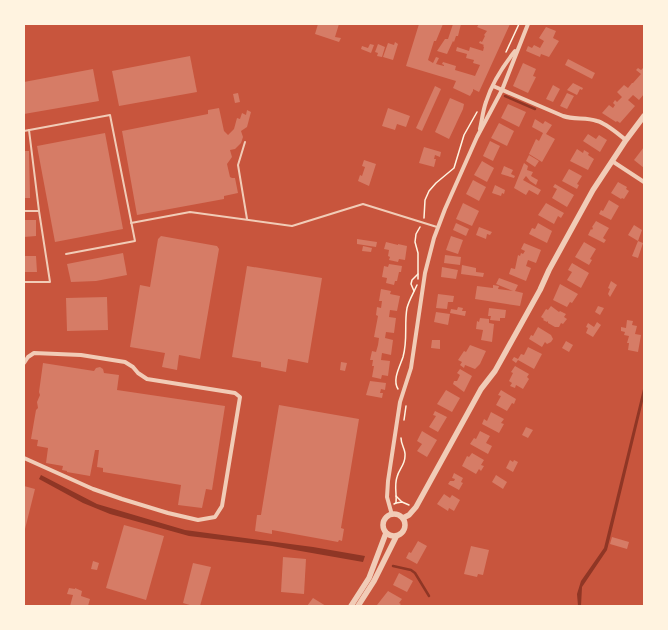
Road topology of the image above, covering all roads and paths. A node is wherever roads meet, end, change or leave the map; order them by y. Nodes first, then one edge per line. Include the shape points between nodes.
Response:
1 (528, 24) edge
2 (518, 46) junction
3 (493, 86) junction
4 (502, 90) junction
5 (644, 116) edge
6 (29, 130) junction
7 (24, 131) edge
8 (478, 137) junction
9 (626, 140) junction
10 (246, 142) dead end
11 (612, 161) junction
12 (644, 182) edge
13 (24, 211) edge
14 (40, 211) junction
15 (247, 219) junction
16 (131, 223) junction
17 (438, 227) junction
18 (66, 254) dead end
19 (418, 274) dead end
20 (24, 282) edge
21 (414, 291) dead end
22 (24, 363) edge
23 (24, 458) edge
24 (396, 496) dead end
25 (402, 502) junction
26 (396, 503) dead end
27 (416, 507) junction
28 (392, 514) junction
29 (403, 518) junction
30 (386, 533) junction
31 (396, 536) junction
32 (350, 606) edge
33 (358, 606) edge

1 - 2 street
2 - 3 street
2 - 4 street
3 - 4 street
3 - 8 street via 486,101
4 - 8 street
4 - 9 street via 563,116 600,122
5 - 9 street
6 - 7 lane
6 - 14 lane
6 - 16 lane via 110,116
8 - 17 street
9 - 11 street
10 - 15 lane via 238,165
11 - 12 street
11 - 27 street via 593,190 495,371 481,389
13 - 14 lane
14 - 20 lane via 50,282
15 - 16 lane via 190,212
15 - 17 lane via 292,226 363,204
16 - 18 lane via 135,241
17 - 28 street via 425,273 411,368 399,410 387,490
19 - 21 path via 412,280
22 - 23 street via 34,353 81,355 125,362 147,379 235,393 240,397 222,506 215,517 198,520 122,499 92,489
24 - 25 path
25 - 26 path
25 - 27 path
27 - 29 street
28 - 29 street
28 - 30 street via 384,522
29 - 31 street via 405,528 402,534
30 - 31 street
30 - 32 street via 369,578
31 - 33 street via 374,582

